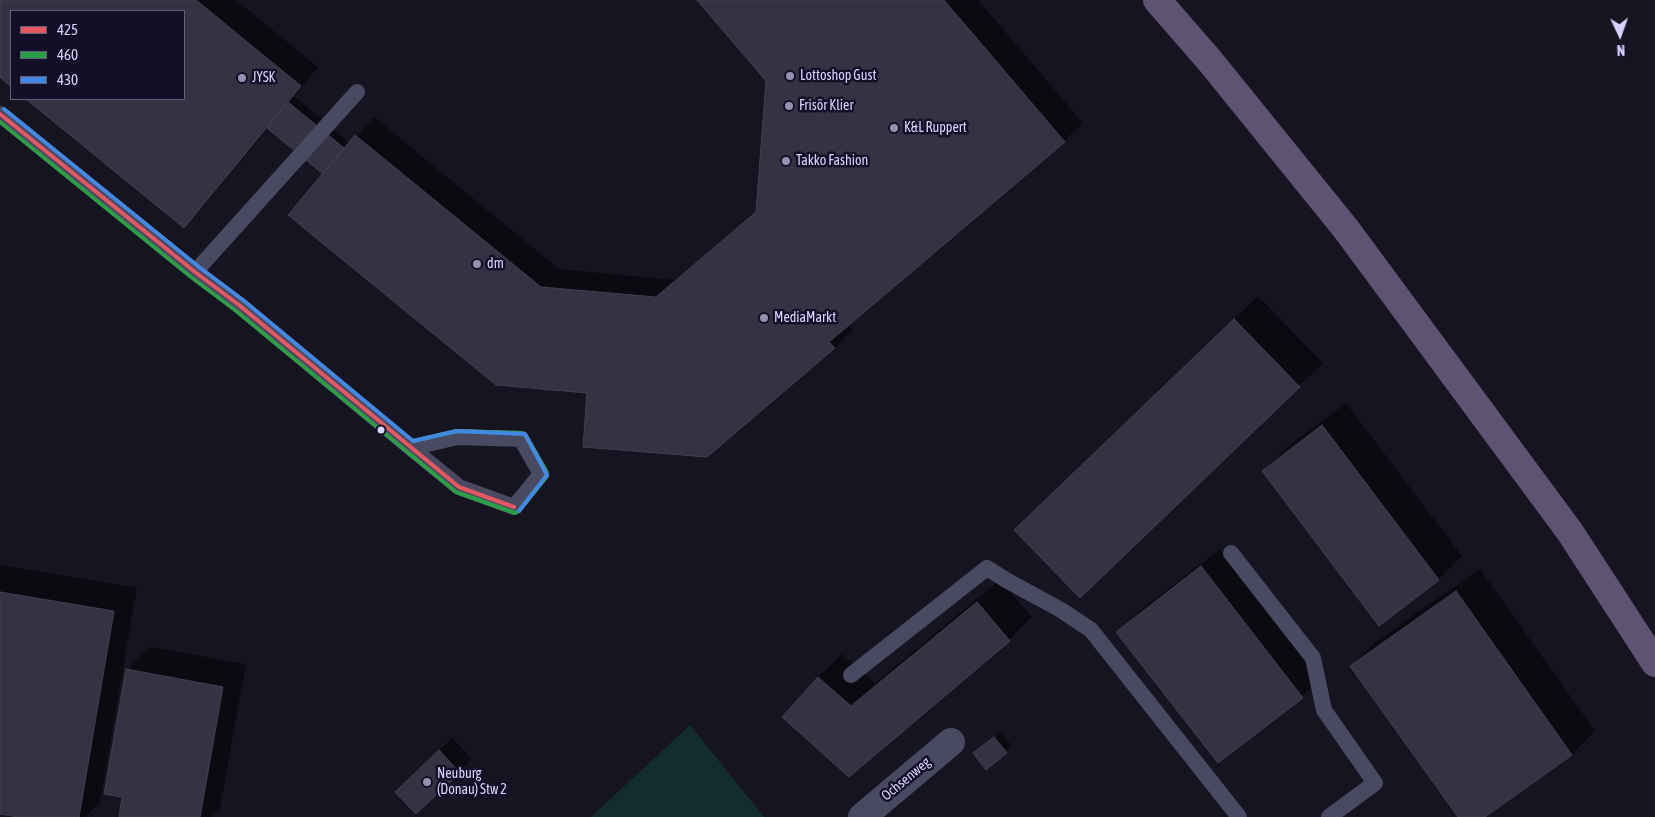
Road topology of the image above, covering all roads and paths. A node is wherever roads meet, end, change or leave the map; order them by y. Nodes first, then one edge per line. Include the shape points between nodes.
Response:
1 (1157, 0) edge
2 (357, 92) dead end
3 (0, 114) edge
4 (195, 272) junction
5 (411, 448) junction
6 (1231, 553) dead end
7 (1655, 664) edge
8 (851, 675) dead end
9 (951, 742) dead end
10 (862, 817) edge
11 (1238, 817) edge
12 (1329, 817) edge

1 - 7 main road via 1346,229 1570,532
2 - 4 lane
3 - 4 lane
4 - 5 lane
5 - 5 lane via 457,437 521,439 541,474 514,507 459,487
6 - 12 lane via 1313,658 1324,710 1375,783
8 - 11 lane via 987,568 1091,630
9 - 10 street, Ochsenweg

